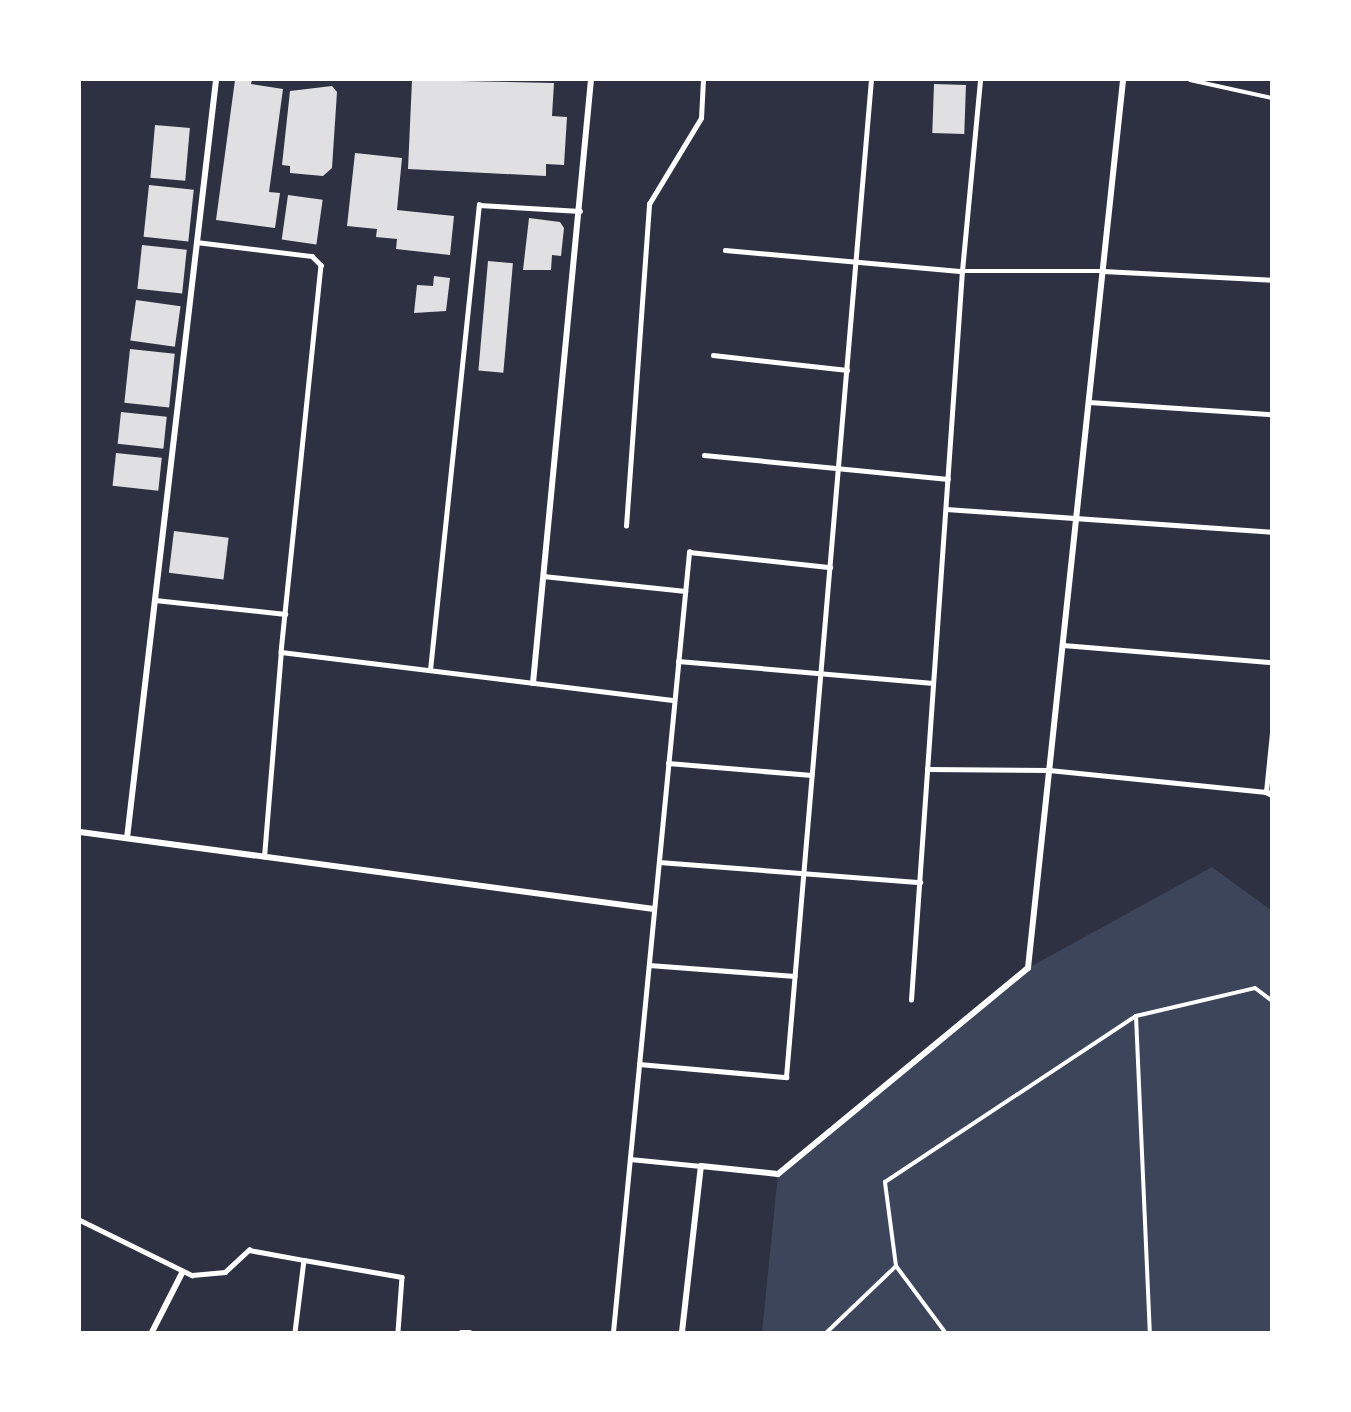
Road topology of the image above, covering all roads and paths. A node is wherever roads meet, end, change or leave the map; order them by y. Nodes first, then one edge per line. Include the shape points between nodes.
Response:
1 (216, 80) edge
2 (591, 80) edge
3 (703, 80) edge
4 (872, 80) edge
5 (980, 80) edge
6 (1123, 80) edge
7 (1190, 80) edge
8 (1272, 98) edge
9 (580, 211) junction
10 (196, 242) junction
11 (725, 250) dead end
12 (856, 262) junction
13 (962, 271) junction
14 (1103, 271) junction
15 (1272, 280) edge
16 (713, 355) dead end
17 (847, 370) junction
18 (1089, 402) junction
19 (1272, 414) edge
20 (704, 455) dead end
21 (838, 468) junction
22 (948, 479) junction
23 (946, 508) junction
24 (1076, 518) junction
25 (626, 526) dead end
26 (1272, 532) edge
27 (830, 567) junction
28 (543, 576) junction
29 (685, 591) junction
30 (154, 600) junction
31 (285, 614) junction
32 (1063, 645) junction
33 (280, 652) junction
34 (678, 661) junction
35 (1272, 662) edge
36 (430, 670) junction
37 (821, 673) junction
38 (933, 682) junction
39 (532, 683) junction
40 (674, 700) junction
41 (1272, 733) edge
42 (668, 763) junction
43 (927, 769) junction
44 (1049, 770) junction
45 (812, 775) junction
46 (1272, 785) edge
47 (1269, 794) edge
48 (80, 831) edge
49 (127, 838) junction
50 (264, 856) junction
51 (659, 861) junction
52 (804, 874) junction
53 (920, 882) junction
54 (654, 909) junction
55 (649, 965) junction
56 (795, 976) junction
57 (911, 1000) dead end
58 (1272, 1001) edge
59 (1136, 1016) junction
60 (639, 1064) junction
61 (630, 1159) junction
62 (701, 1166) junction
63 (80, 1220) edge
64 (304, 1260) junction
65 (896, 1266) junction
66 (182, 1273) junction
67 (152, 1332) edge
68 (296, 1332) edge
69 (398, 1332) edge
70 (461, 1332) edge
71 (470, 1332) edge
72 (613, 1332) edge
73 (682, 1332) edge
74 (827, 1332) edge
75 (945, 1332) edge
76 (1150, 1332) edge

1 - 10 street
2 - 9 street
3 - 25 lane via 701,118 649,204
4 - 12 lane
5 - 13 lane
6 - 14 street
7 - 8 path
9 - 28 street
9 - 36 lane via 479,205
10 - 30 street
10 - 31 lane via 312,256 321,265
11 - 12 lane
12 - 13 lane
12 - 17 lane
13 - 14 lane
13 - 22 lane
14 - 15 lane
14 - 18 street
16 - 17 lane
17 - 21 lane
18 - 19 lane
18 - 24 street
20 - 21 lane
21 - 22 lane
21 - 27 lane
22 - 23 lane
23 - 24 lane
23 - 38 lane
24 - 26 lane
24 - 32 street
27 - 29 lane via 689,552
27 - 37 lane
28 - 29 lane
28 - 39 street
29 - 34 lane
30 - 31 lane
30 - 49 street
31 - 33 lane
32 - 35 lane
32 - 44 street
33 - 36 lane
33 - 50 lane
34 - 37 lane
34 - 40 lane
36 - 39 lane
37 - 38 lane
37 - 45 lane
38 - 43 lane
39 - 40 lane
40 - 42 lane
41 - 47 lane
42 - 45 lane
42 - 51 lane
43 - 44 lane
43 - 53 lane
44 - 47 lane
44 - 62 street via 1029,968 778,1174
45 - 52 lane
46 - 47 lane
48 - 49 street
49 - 50 street
50 - 54 street
51 - 52 lane
51 - 54 lane
52 - 53 lane
52 - 56 lane
53 - 57 lane
54 - 55 lane
55 - 56 lane
55 - 60 lane
56 - 60 lane via 786,1077
58 - 59 path via 1255,988
59 - 65 path via 885,1182
59 - 76 path
60 - 61 lane
61 - 62 lane
61 - 72 lane
62 - 73 street
63 - 66 lane
64 - 66 lane via 249,1250 225,1272 204,1276
64 - 68 lane
64 - 69 lane via 402,1277
65 - 74 path
65 - 75 path
66 - 67 street
70 - 71 lane

